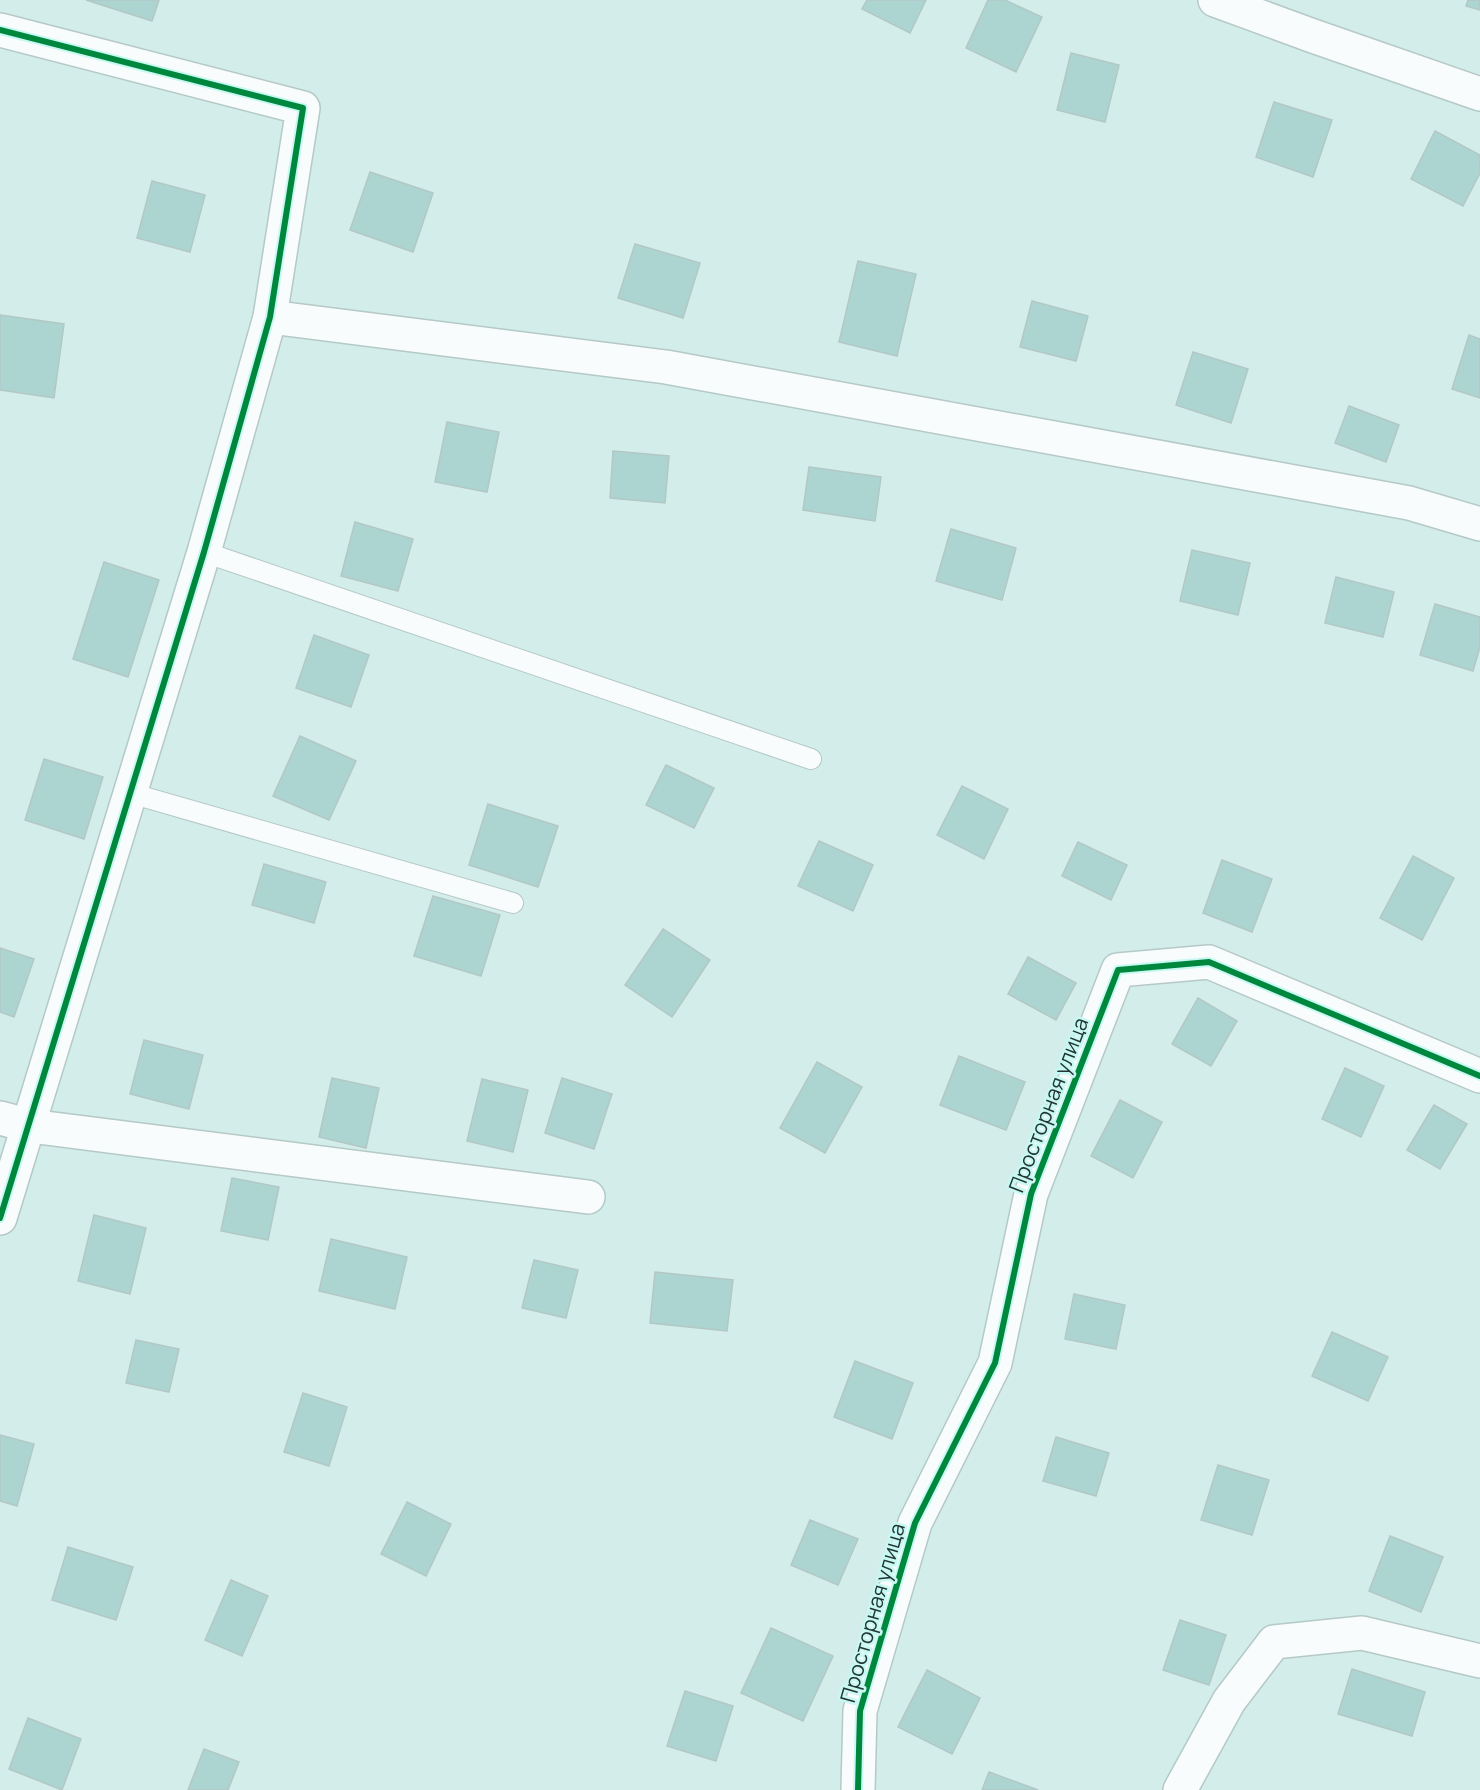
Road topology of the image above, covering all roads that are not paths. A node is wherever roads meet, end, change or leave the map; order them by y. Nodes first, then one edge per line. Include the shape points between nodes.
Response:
1 (1215, 0) edge
2 (0, 30) edge
3 (1480, 94) edge
4 (270, 317) junction
5 (1480, 525) edge
6 (204, 552) junction
7 (811, 759) dead end
8 (130, 793) junction
9 (513, 903) dead end
10 (1480, 1076) edge
11 (15, 1122) edge
12 (588, 1197) dead end
13 (0, 1218) edge
14 (1480, 1661) edge
15 (858, 1790) edge
16 (1180, 1790) edge

1 - 3 street
2 - 4 street via 303,108
4 - 5 street via 666,367 1409,503
4 - 6 street
6 - 7 lane
6 - 8 street
8 - 9 lane
8 - 11 street
10 - 15 street, Просторная улица via 1209,962 1118,970 1031,1194 995,1363 915,1522 860,1711
11 - 12 street
11 - 13 street
14 - 16 street via 1362,1633 1274,1642 1228,1701

